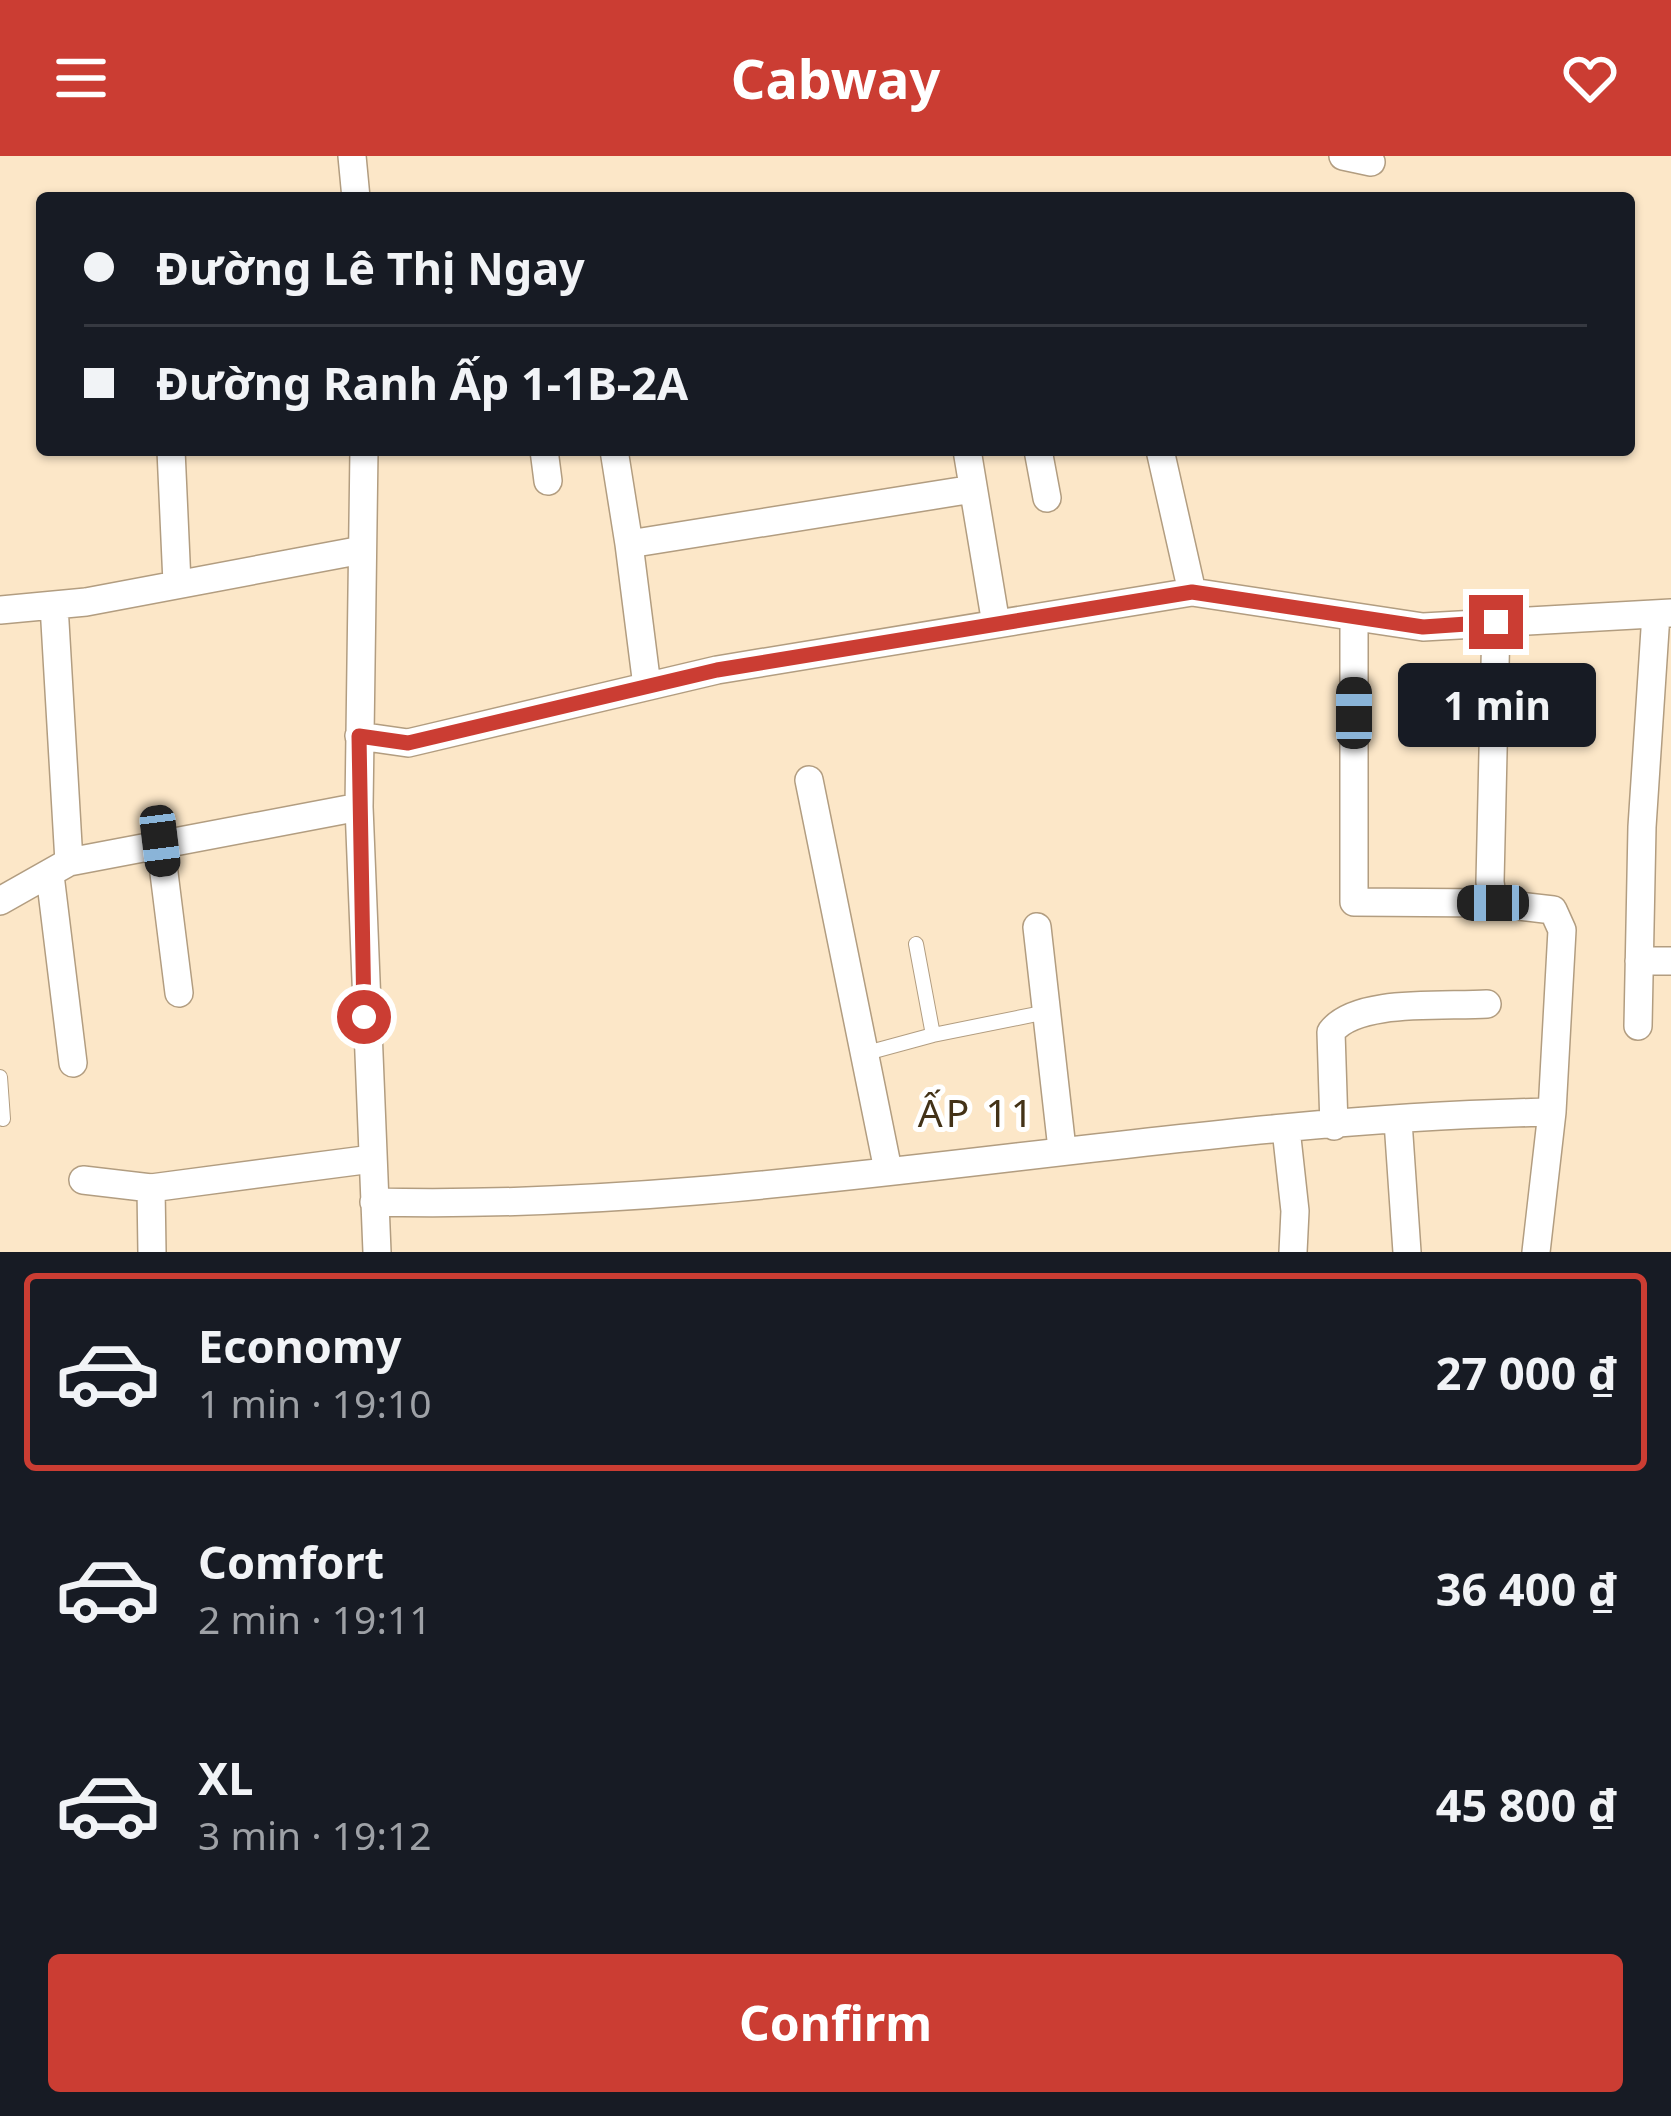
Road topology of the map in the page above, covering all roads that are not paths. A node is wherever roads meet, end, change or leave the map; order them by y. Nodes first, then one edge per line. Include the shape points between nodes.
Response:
1 (352, 156) edge
2 (355, 192) edge
3 (171, 456) edge
4 (364, 456) edge
5 (545, 456) edge
6 (615, 456) edge
7 (968, 456) edge
8 (1039, 456) edge
9 (1161, 456) edge
10 (548, 481) dead end
11 (974, 489) junction
12 (1047, 498) dead end
13 (628, 544) junction
14 (362, 550) junction
15 (177, 583) junction
16 (1192, 592) junction
17 (53, 605) junction
18 (0, 610) edge
19 (1664, 614) edge
20 (1354, 619) junction
21 (1496, 622) junction
22 (997, 624) junction
23 (647, 686) junction
24 (359, 736) junction
25 (809, 780) dead end
26 (359, 807) junction
27 (160, 841) junction
28 (59, 868) junction
29 (0, 901) edge
30 (1493, 903) junction
31 (1037, 927) dead end
32 (916, 944) dead end
33 (1639, 961) junction
34 (1671, 961) edge
35 (179, 993) dead end
36 (1487, 1004) dead end
37 (1047, 1012) junction
38 (1637, 1026) dead end
39 (933, 1035) junction
40 (863, 1054) junction
41 (73, 1063) dead end
42 (0, 1077) edge
43 (1552, 1112) junction
44 (3, 1119) dead end
45 (1398, 1121) junction
46 (1334, 1126) junction
47 (1286, 1129) junction
48 (1062, 1149) junction
49 (372, 1159) junction
50 (888, 1170) junction
51 (83, 1180) dead end
52 (152, 1188) junction
53 (374, 1202) junction
54 (152, 1252) edge
55 (377, 1252) edge
56 (1293, 1252) edge
57 (1407, 1252) edge
58 (1536, 1252) edge

1 - 2 street
3 - 15 street
4 - 14 street
5 - 10 street
6 - 13 street
7 - 11 street
8 - 12 street
9 - 16 street
11 - 13 street
11 - 22 street
13 - 23 street
14 - 15 street
14 - 24 street
15 - 17 street
16 - 20 street
16 - 22 street
17 - 18 street
17 - 28 street
19 - 21 street
19 - 33 street
20 - 21 street via 1423,627
20 - 30 street via 1354,902
21 - 30 street
22 - 23 street
23 - 24 street via 408,743
24 - 26 street
25 - 40 street
26 - 27 street
26 - 49 street
27 - 28 street
27 - 35 street
28 - 29 street
28 - 41 street
30 - 43 street via 1553,910 1562,930
31 - 37 street
32 - 39 lane
33 - 34 street
33 - 38 street
36 - 46 street via 1360,1011 1340,1020 1331,1032
37 - 39 lane
37 - 48 street
39 - 40 lane
40 - 50 street
42 - 44 lane
43 - 45 street
43 - 58 street
45 - 46 street
45 - 57 street
46 - 47 street
47 - 48 street
47 - 56 street
48 - 50 street
49 - 52 street
49 - 53 street
50 - 53 street via 507,1206
51 - 52 street
52 - 54 street
53 - 55 street

